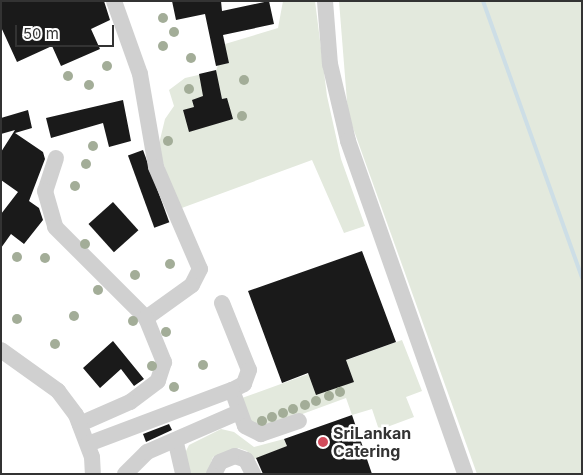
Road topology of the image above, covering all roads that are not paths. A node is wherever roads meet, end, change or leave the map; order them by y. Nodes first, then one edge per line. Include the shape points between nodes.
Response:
1 (114, 1) edge
2 (326, 1) edge
3 (56, 158) dead end
4 (222, 303) dead end
5 (146, 318) junction
6 (1, 350) edge
7 (232, 390) junction
8 (239, 412) junction
9 (299, 421) dead end
10 (80, 424) junction
11 (176, 443) junction
12 (88, 444) junction
13 (93, 474) edge
14 (125, 474) edge
15 (183, 474) edge
16 (214, 474) edge
17 (253, 474) edge
18 (465, 474) edge

1 - 5 street via 140,74 156,167 200,268 192,285
2 - 18 street via 330,64 348,141
3 - 5 street via 45,191 55,227
4 - 7 street via 248,370 244,384
5 - 10 street via 164,362 158,382 130,402
6 - 10 street via 58,391
7 - 8 street
7 - 12 street
8 - 9 street via 245,426 256,433
8 - 11 street
10 - 12 street
11 - 14 street via 148,452
11 - 15 street
12 - 13 street
16 - 17 street via 220,462 235,456 246,460

